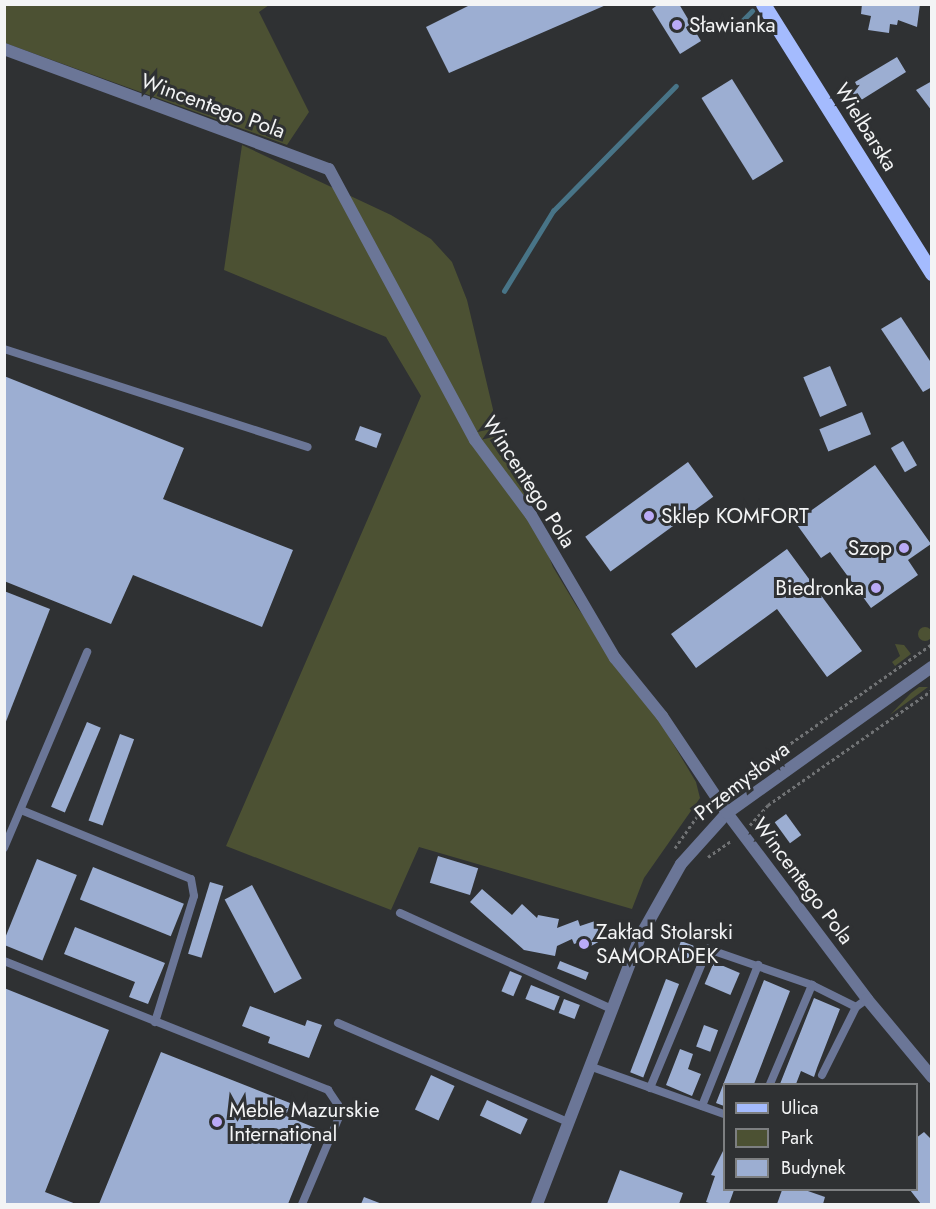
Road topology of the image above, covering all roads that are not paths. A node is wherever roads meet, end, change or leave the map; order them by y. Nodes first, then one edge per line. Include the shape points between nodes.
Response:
1 (763, 4) edge
2 (4, 49) edge
3 (932, 273) edge
4 (4, 349) edge
5 (308, 447) dead end
6 (87, 652) dead end
7 (932, 667) edge
8 (21, 810) junction
9 (727, 813) junction
10 (8, 833) edge
11 (4, 848) edge
12 (400, 913) dead end
13 (4, 962) edge
14 (758, 965) junction
15 (812, 985) junction
16 (867, 999) junction
17 (856, 1007) junction
18 (612, 1009) junction
19 (155, 1022) junction
20 (338, 1023) dead end
21 (592, 1067) junction
22 (822, 1075) dead end
23 (931, 1075) edge
24 (770, 1083) edge
25 (650, 1088) junction
26 (702, 1106) junction
27 (723, 1114) edge
28 (568, 1122) junction
29 (302, 1204) edge
30 (537, 1204) edge

1 - 3 main road, Wielbarska
2 - 9 street, Wincentego Pola via 329,169 475,440 531,515 615,658 662,716
4 - 5 lane
6 - 8 lane
7 - 9 street, Przemysłowa
8 - 10 lane
8 - 19 lane via 191,879 194,896
9 - 16 street, Wincentego Pola
9 - 18 street, Przemysłowa via 699,840 666,885
10 - 11 lane
12 - 18 lane
13 - 19 lane
14 - 15 lane
14 - 25 lane via 708,949
14 - 26 lane
15 - 17 lane
15 - 24 lane
16 - 17 lane
16 - 23 street, Wincentego Pola
17 - 22 lane
18 - 21 street, Przemysłowa
19 - 29 lane via 335,1096 336,1126
20 - 28 lane
21 - 25 lane
21 - 28 street, Przemysłowa
25 - 26 lane
26 - 27 lane
28 - 30 street, Przemysłowa

